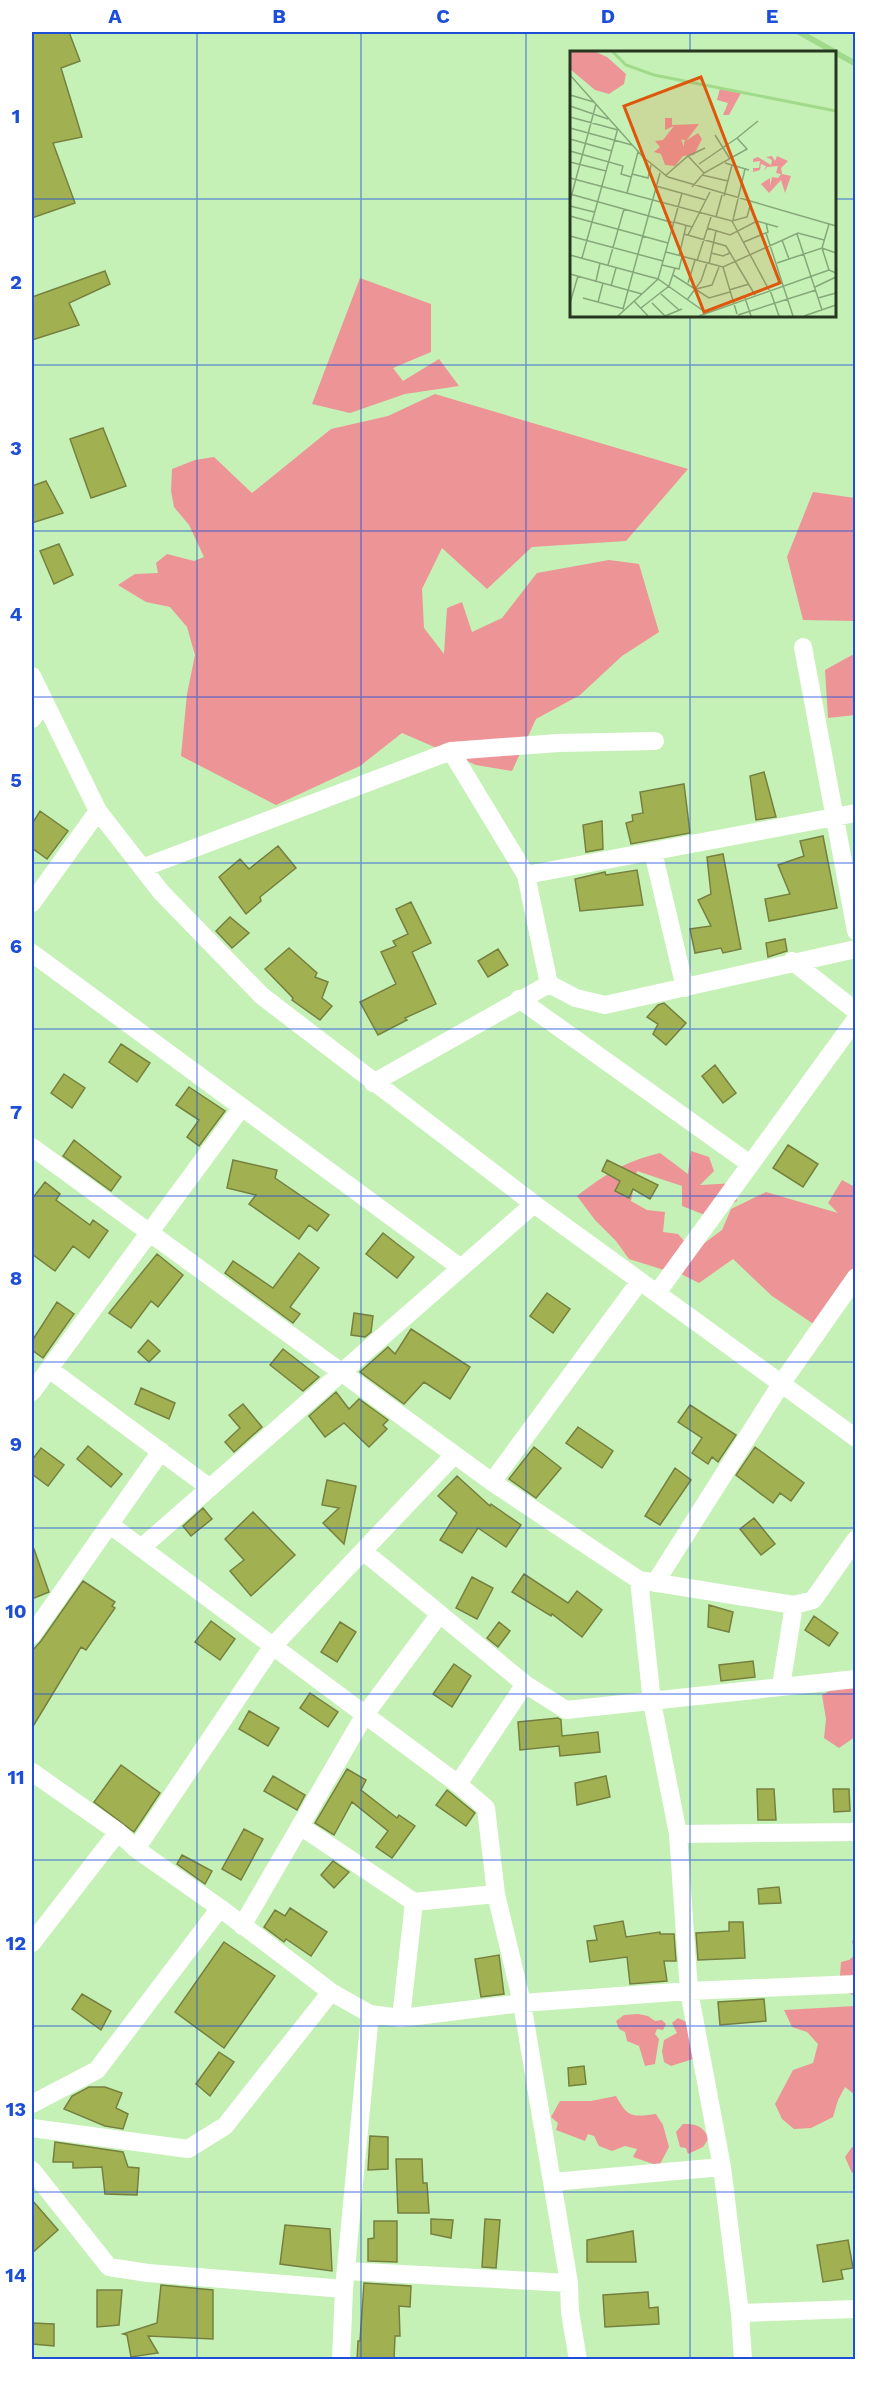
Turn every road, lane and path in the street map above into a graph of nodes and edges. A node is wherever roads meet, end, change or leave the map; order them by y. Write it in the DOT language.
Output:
graph roads {
  1 [pos="803,647"];
  2 [pos="32,676"];
  3 [pos="44,702"];
  4 [pos="32,719"];
  5 [pos="655,741"];
  6 [pos="451,751"];
  7 [pos="98,811"];
  8 [pos="855,813"];
  9 [pos="834,817"];
  10 [pos="652,852"];
  11 [pos="142,868"];
  12 [pos="526,875"];
  13 [pos="32,903"];
  14 [pos="855,931"];
  15 [pos="855,949"];
  16 [pos="32,953"];
  17 [pos="792,962"];
  18 [pos="549,984"];
  19 [pos="685,988"];
  20 [pos="519,999"];
  21 [pos="855,1011"];
  22 [pos="855,1019"];
  23 [pos="373,1083"];
  24 [pos="242,1107"];
  25 [pos="32,1147"];
  26 [pos="750,1164"];
  27 [pos="534,1204"];
  28 [pos="149,1233"];
  29 [pos="461,1268"];
  30 [pos="855,1277"];
  31 [pos="640,1281"];
  32 [pos="657,1293"];
  33 [pos="42,1369"];
  34 [pos="341,1372"];
  35 [pos="781,1384"];
  36 [pos="32,1392"];
  37 [pos="855,1438"];
  38 [pos="161,1451"];
  39 [pos="454,1455"];
  40 [pos="492,1482"];
  41 [pos="210,1488"];
  42 [pos="110,1524"];
  43 [pos="855,1539"];
  44 [pos="141,1548"];
  45 [pos="363,1551"];
  46 [pos="647,1582"];
  47 [pos="794,1605"];
  48 [pos="439,1615"];
  49 [pos="32,1635"];
  50 [pos="272,1647"];
  51 [pos="855,1679"];
  52 [pos="525,1684"];
  53 [pos="781,1686"];
  54 [pos="652,1702"];
  55 [pos="364,1716"];
  56 [pos="32,1772"];
  57 [pos="458,1784"];
  58 [pos="300,1826"];
  59 [pos="118,1832"];
  60 [pos="855,1832"];
  61 [pos="678,1834"];
  62 [pos="136,1849"];
  63 [pos="496,1894"];
  64 [pos="414,1902"];
  65 [pos="220,1908"];
  66 [pos="242,1926"];
  67 [pos="32,1943"];
  68 [pos="855,1984"];
  69 [pos="689,1991"];
  70 [pos="331,1992"];
  71 [pos="522,2003"];
  72 [pos="370,2014"];
  73 [pos="401,2018"];
  74 [pos="32,2104"];
  75 [pos="32,2128"];
  76 [pos="722,2167"];
  77 [pos="32,2170"];
  78 [pos="552,2182"];
  79 [pos="345,2280"];
  80 [pos="569,2283"];
  81 [pos="855,2309"];
  82 [pos="740,2313"];
  83 [pos="341,2360"];
  84 [pos="578,2360"];
  85 [pos="742,2360"];
  1 -- 9 [label="street"];
  2 -- 3 [label="street"];
  3 -- 4 [label="street"];
  3 -- 7 [label="street"];
  5 -- 6 [label="street"];
  6 -- 11 [label="street"];
  6 -- 12 [label="street"];
  7 -- 11 [label="street"];
  7 -- 13 [label="street"];
  8 -- 9 [label="street"];
  9 -- 10 [label="street"];
  9 -- 14 [label="street"];
  10 -- 12 [label="street"];
  10 -- 19 [label="street"];
  11 -- 23 [label="street"];
  12 -- 18 [label="street"];
  15 -- 17 [label="street"];
  16 -- 24 [label="street"];
  17 -- 19 [label="street"];
  17 -- 21 [label="street"];
  18 -- 19 [label="street"];
  18 -- 20 [label="street"];
  20 -- 23 [label="street"];
  20 -- 26 [label="street"];
  22 -- 26 [label="street"];
  23 -- 27 [label="street"];
  24 -- 28 [label="street"];
  24 -- 29 [label="street"];
  25 -- 28 [label="street"];
  26 -- 32 [label="street"];
  27 -- 29 [label="street"];
  27 -- 31 [label="street"];
  28 -- 33 [label="street"];
  28 -- 34 [label="street"];
  29 -- 34 [label="street"];
  30 -- 35 [label="street"];
  31 -- 32 [label="street"];
  31 -- 40 [label="street"];
  32 -- 35 [label="street"];
  33 -- 36 [label="street"];
  33 -- 38 [label="street"];
  34 -- 39 [label="street"];
  34 -- 41 [label="street"];
  35 -- 37 [label="street"];
  35 -- 46 [label="street"];
  38 -- 41 [label="street"];
  38 -- 42 [label="street"];
  39 -- 40 [label="street"];
  39 -- 45 [label="street"];
  40 -- 46 [label="street"];
  41 -- 44 [label="street"];
  42 -- 44 [label="street"];
  42 -- 49 [label="street"];
  43 -- 47 [label="street"];
  44 -- 50 [label="street"];
  45 -- 48 [label="street"];
  45 -- 50 [label="street"];
  46 -- 47 [label="street"];
  46 -- 54 [label="street"];
  47 -- 53 [label="street"];
  48 -- 52 [label="street"];
  48 -- 55 [label="street"];
  50 -- 55 [label="street"];
  50 -- 62 [label="street"];
  51 -- 53 [label="street"];
  52 -- 54 [label="street"];
  52 -- 57 [label="street"];
  53 -- 54 [label="street"];
  54 -- 61 [label="street"];
  55 -- 57 [label="street"];
  55 -- 58 [label="street"];
  56 -- 59 [label="street"];
  57 -- 63 [label="street"];
  58 -- 64 [label="street"];
  58 -- 66 [label="street"];
  59 -- 62 [label="street"];
  59 -- 67 [label="street"];
  60 -- 61 [label="street"];
  61 -- 69 [label="street"];
  62 -- 65 [label="street"];
  63 -- 64 [label="street"];
  63 -- 71 [label="street"];
  64 -- 73 [label="street"];
  65 -- 66 [label="street"];
  65 -- 74 [label="street"];
  66 -- 70 [label="street"];
  68 -- 69 [label="street"];
  69 -- 71 [label="street"];
  69 -- 76 [label="street"];
  70 -- 72 [label="street"];
  70 -- 75 [label="street"];
  71 -- 73 [label="street"];
  71 -- 78 [label="street"];
  72 -- 73 [label="street"];
  72 -- 79 [label="street"];
  76 -- 78 [label="street"];
  76 -- 82 [label="street"];
  77 -- 79 [label="street"];
  78 -- 80 [label="street"];
  79 -- 80 [label="street"];
  79 -- 83 [label="street"];
  80 -- 84 [label="street"];
  81 -- 82 [label="street"];
  82 -- 85 [label="street"];
}
